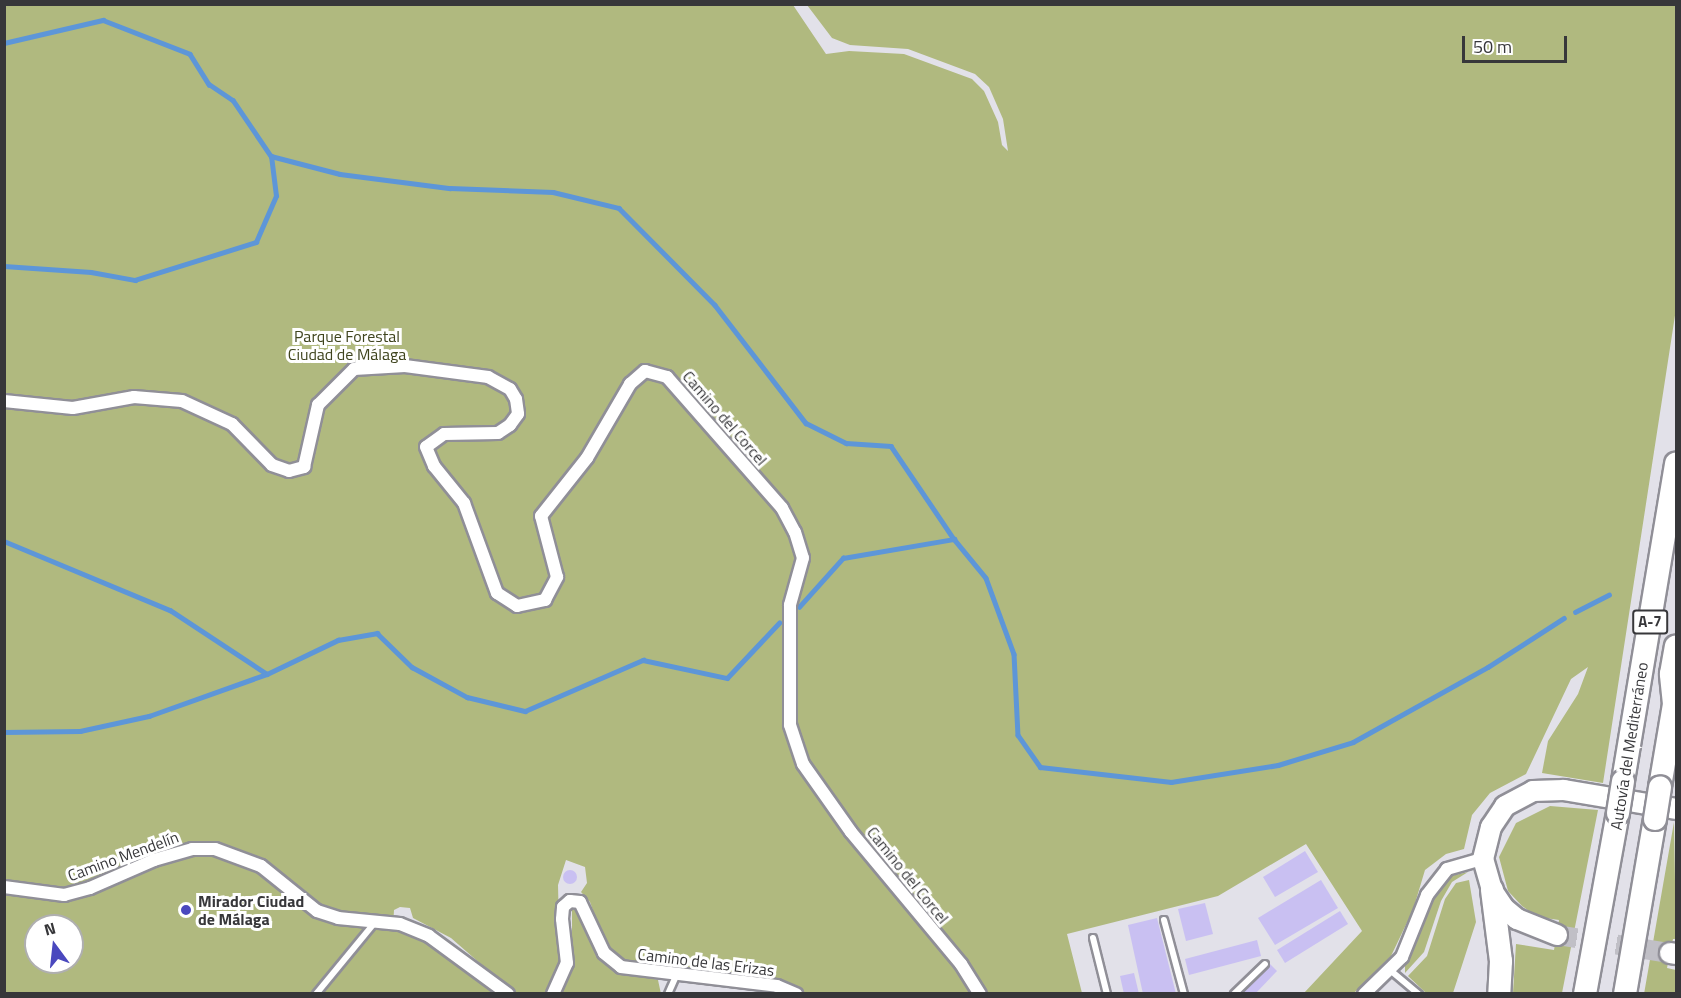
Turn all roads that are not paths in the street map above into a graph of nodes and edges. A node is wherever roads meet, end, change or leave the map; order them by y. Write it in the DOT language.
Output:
graph roads {
  1 [pos="4,401"];
  2 [pos="1677,463"];
  3 [pos="1677,646"];
  4 [pos="1675,701"];
  5 [pos="1677,809"];
  6 [pos="1484,859"];
  7 [pos="4,887"];
  8 [pos="1492,890"];
  9 [pos="1164,920"];
  10 [pos="377,921"];
  11 [pos="1557,935"];
  12 [pos="1093,938"];
  13 [pos="1265,964"];
  14 [pos="1390,970"];
  15 [pos="676,976"];
  16 [pos="316,993"];
  17 [pos="508,993"];
  18 [pos="553,993"];
  19 [pos="668,993"];
  20 [pos="796,993"];
  21 [pos="980,993"];
  22 [pos="1107,993"];
  23 [pos="1184,993"];
  24 [pos="1234,993"];
  25 [pos="1364,993"];
  26 [pos="1419,993"];
  27 [pos="1499,993"];
  28 [pos="1585,993"];
  29 [pos="1625,993"];
  1 -- 21 [label="street, Camino del Corcel"];
  2 -- 28 [label="highway, Autovía del Mediterráneo / A-7, bridge"];
  3 -- 4 [label="highway, Autovía del Mediterráneo / A-7"];
  4 -- 29 [label="highway, Autovía del Mediterráneo / A-7, bridge"];
  5 -- 6 [label="main road"];
  6 -- 8 [label="main road"];
  6 -- 14 [label="street"];
  7 -- 10 [label="street, Camino Mendelín"];
  8 -- 11 [label="main road"];
  8 -- 27 [label="highway"];
  9 -- 23 [label="lane"];
  10 -- 16 [label="lane"];
  10 -- 17 [label="street"];
  12 -- 22 [label="lane"];
  13 -- 24 [label="lane"];
  14 -- 25 [label="street"];
  14 -- 26 [label="lane"];
  15 -- 18 [label="street, Camino de las Erizas"];
  15 -- 19 [label="lane"];
  15 -- 20 [label="street, Camino de las Erizas"];
}
